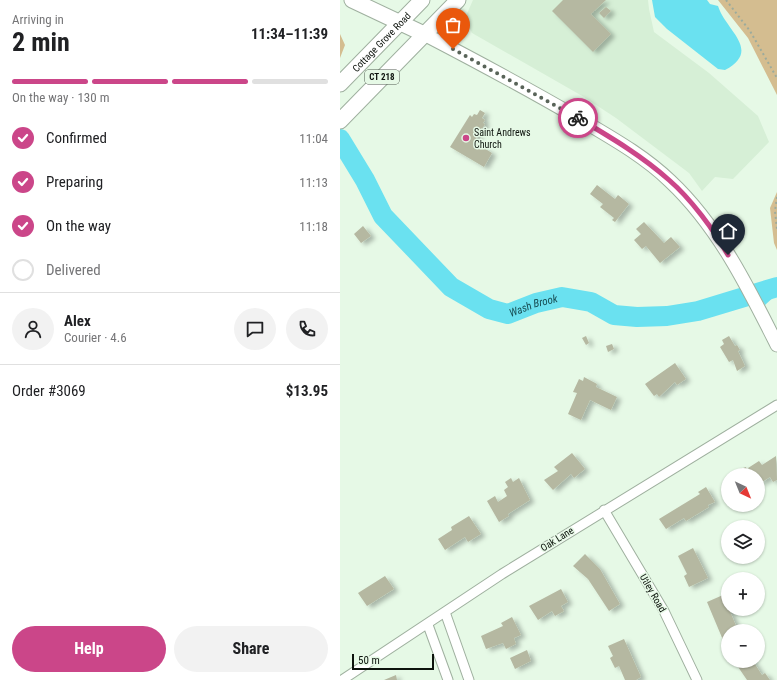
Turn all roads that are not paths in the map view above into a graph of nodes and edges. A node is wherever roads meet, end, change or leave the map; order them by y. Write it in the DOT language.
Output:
graph roads {
  1 [pos="352,0"];
  2 [pos="422,0"];
  3 [pos="458,0"];
  4 [pos="400,23"];
  5 [pos="424,34"];
  6 [pos="340,84"];
  7 [pos="340,121"];
  8 [pos="777,345"];
  9 [pos="777,405"];
  10 [pos="604,510"];
  11 [pos="445,612"];
  12 [pos="428,624"];
  13 [pos="342,680"];
  14 [pos="448,680"];
  15 [pos="469,680"];
  16 [pos="697,680"];
  1 -- 4 [label="main road"];
  2 -- 4 [label="main road, Cottage Grove Road / CT 218"];
  3 -- 5 [label="main road, CT 218"];
  4 -- 5 [label="main road"];
  4 -- 6 [label="main road, Cottage Grove Road / CT 218"];
  5 -- 7 [label="main road, CT 218"];
  5 -- 8 [label="main road"];
  9 -- 10 [label="street, Oak Lane"];
  10 -- 11 [label="street, Oak Lane"];
  10 -- 16 [label="street, Utley Road"];
  11 -- 12 [label="street, Oak Lane"];
  11 -- 15 [label="street"];
  12 -- 13 [label="street, Oak Lane"];
  12 -- 14 [label="street"];
}
